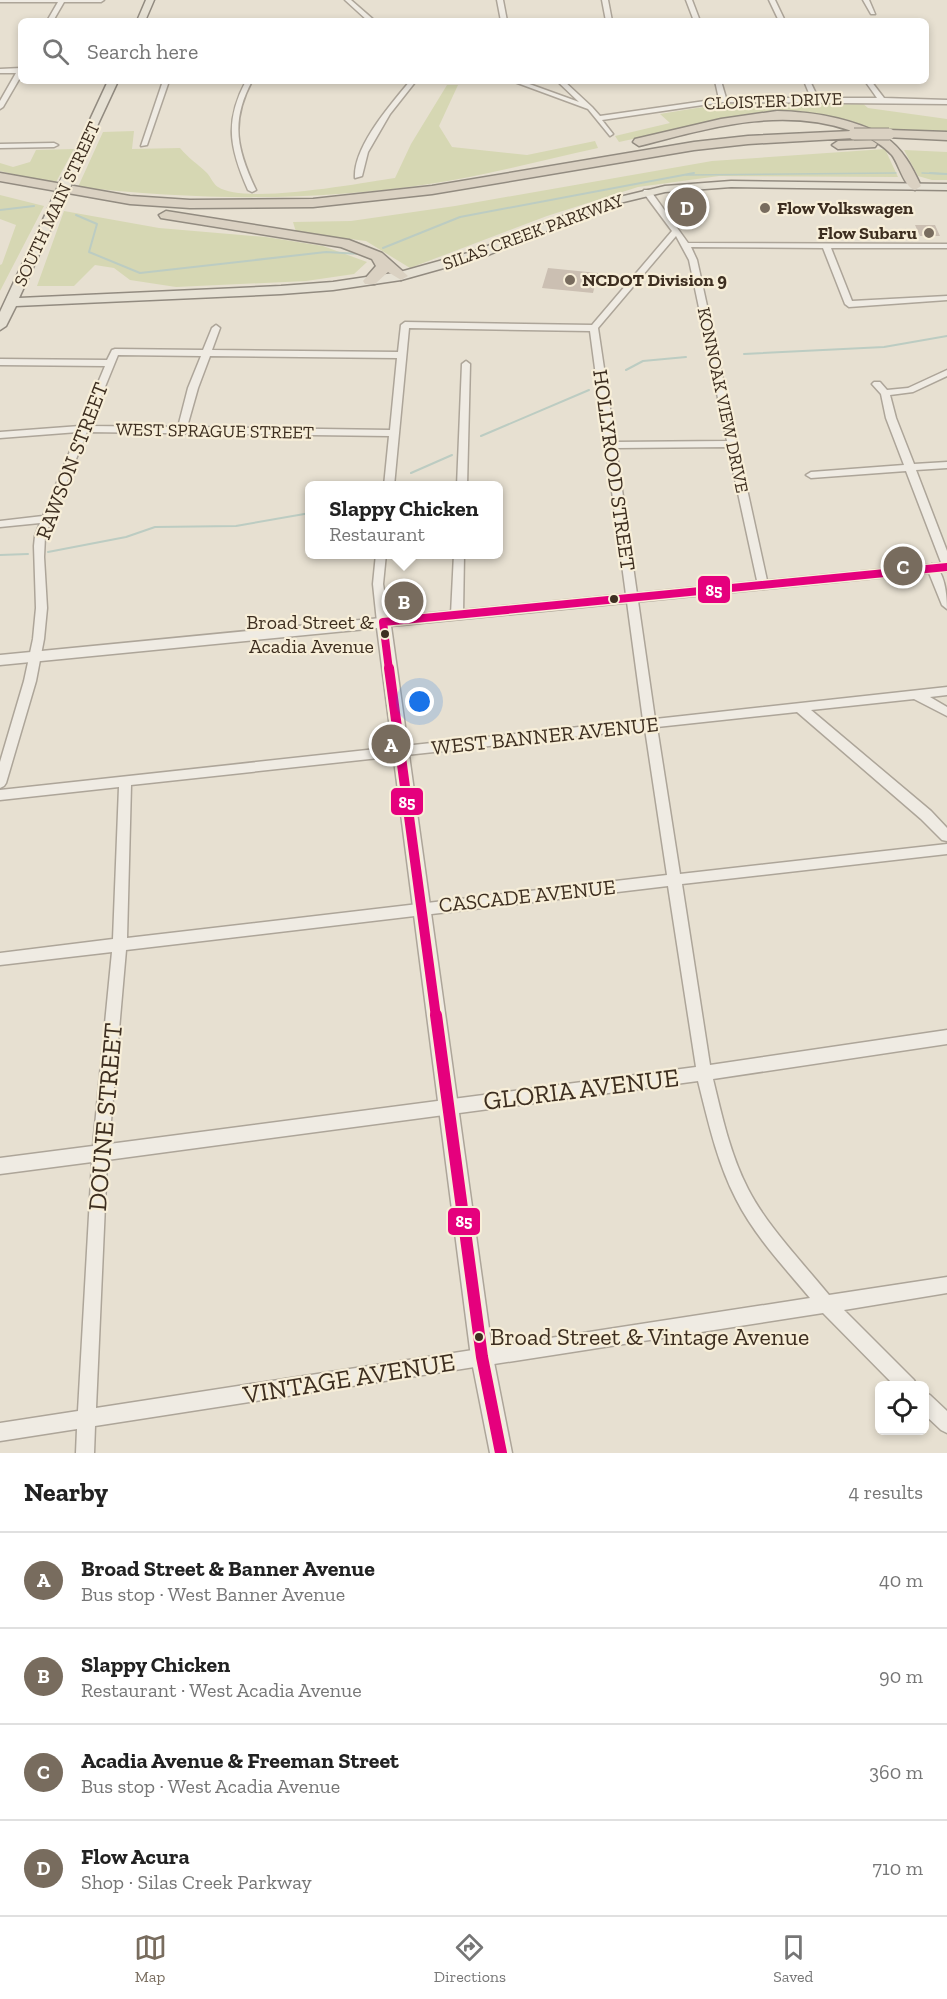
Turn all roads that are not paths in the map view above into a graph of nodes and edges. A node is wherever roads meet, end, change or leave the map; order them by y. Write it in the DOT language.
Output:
graph roads {
  1 [pos="0,0"];
  2 [pos="62,0"];
  3 [pos="101,0"];
  4 [pos="150,0"];
  5 [pos="348,0"];
  6 [pos="500,0"];
  7 [pos="605,0"];
  8 [pos="690,0"];
  9 [pos="772,0"];
  10 [pos="866,0"];
  11 [pos="873,13"];
  12 [pos="52,18"];
  13 [pos="142,18"];
  14 [pos="369,18"];
  15 [pos="503,18"];
  16 [pos="608,18"];
  17 [pos="696,18"];
  18 [pos="781,18"];
  19 [pos="0,71"];
  20 [pos="18,71"];
  21 [pos="18,76"];
  22 [pos="112,84"];
  23 [pos="165,84"];
  24 [pos="248,84"];
  25 [pos="411,84"];
  26 [pos="524,84"];
  27 [pos="564,84"];
  28 [pos="719,84"];
  29 [pos="808,84"];
  30 [pos="870,84"];
  31 [pos="567,87"];
  32 [pos="548,92"];
  33 [pos="815,99"];
  34 [pos="723,100"];
  35 [pos="882,100"];
  36 [pos="947,102"];
  37 [pos="0,107"];
  38 [pos="590,108"];
  39 [pos="599,118"];
  40 [pos="610,134"];
  41 [pos="947,136"];
  42 [pos="54,145"];
  43 [pos="143,145"];
  44 [pos="0,146"];
  45 [pos="947,146"];
  46 [pos="358,176"];
  47 [pos="0,177"];
  48 [pos="471,184"];
  49 [pos="0,186"];
  50 [pos="915,186"];
  51 [pos="947,187"];
  52 [pos="252,190"];
  53 [pos="647,192"];
  54 [pos="129,209"];
  55 [pos="676,231"];
  56 [pos="686,245"];
  57 [pos="826,245"];
  58 [pos="947,246"];
  59 [pos="377,256"];
  60 [pos="401,276"];
  61 [pos="370,281"];
  62 [pos="947,298"];
  63 [pos="12,302"];
  64 [pos="0,326"];
  65 [pos="216,328"];
  66 [pos="594,328"];
  67 [pos="208,353"];
  68 [pos="402,355"];
  69 [pos="0,362"];
  70 [pos="110,363"];
  71 [pos="466,364"];
  72 [pos="947,373"];
  73 [pos="877,384"];
  74 [pos="885,393"];
  75 [pos="84,429"];
  76 [pos="182,430"];
  77 [pos="395,433"];
  78 [pos="0,435"];
  79 [pos="733,444"];
  80 [pos="609,445"];
  81 [pos="947,465"];
  82 [pos="909,468"];
  83 [pos="811,475"];
  84 [pos="390,481"];
  85 [pos="462,481"];
  86 [pos="46,519"];
  87 [pos="0,524"];
  88 [pos="381,559"];
  89 [pos="459,559"];
  90 [pos="947,566"];
  91 [pos="932,568"];
  92 [pos="763,585"];
  93 [pos="632,597"];
  94 [pos="947,605"];
  95 [pos="458,614"];
  96 [pos="384,622"];
  97 [pos="36,656"];
  98 [pos="0,660"];
  99 [pos="947,692"];
  100 [pos="916,695"];
  101 [pos="801,709"];
  102 [pos="947,712"];
  103 [pos="650,724"];
  104 [pos="401,751"];
  105 [pos="125,781"];
  106 [pos="0,783"];
  107 [pos="0,795"];
  108 [pos="947,836"];
  109 [pos="947,849"];
  110 [pos="676,880"];
  111 [pos="423,908"];
  112 [pos="120,944"];
  113 [pos="0,959"];
  114 [pos="947,1037"];
  115 [pos="704,1073"];
  116 [pos="447,1106"];
  117 [pos="100,1152"];
  118 [pos="0,1166"];
  119 [pos="947,1285"];
  120 [pos="825,1303"];
  121 [pos="482,1358"];
  122 [pos="903,1381"];
  123 [pos="929,1406"];
  124 [pos="87,1417"];
  125 [pos="947,1424"];
  126 [pos="0,1432"];
  127 [pos="85,1453"];
  128 [pos="501,1453"];
  1 -- 2 [label="street"];
  2 -- 3 [label="street"];
  2 -- 12 [label="street"];
  4 -- 13 [label="main road"];
  5 -- 14 [label="street"];
  6 -- 15 [label="street"];
  7 -- 16 [label="street"];
  8 -- 17 [label="street"];
  9 -- 18 [label="street"];
  10 -- 11 [label="street"];
  19 -- 20 [label="street"];
  21 -- 37 [label="street"];
  22 -- 63 [label="main road, SOUTH MAIN STREET, bridge"];
  23 -- 43 [label="street"];
  24 -- 52 [label="street"];
  25 -- 46 [label="street"];
  26 -- 32 [label="street"];
  27 -- 31 [label="street"];
  28 -- 34 [label="street"];
  29 -- 33 [label="street"];
  30 -- 35 [label="street"];
  31 -- 32 [label="street"];
  31 -- 38 [label="street"];
  32 -- 38 [label="street"];
  33 -- 34 [label="street, CLOISTER DRIVE"];
  33 -- 35 [label="street, CLOISTER DRIVE"];
  34 -- 39 [label="street, CLOISTER DRIVE"];
  35 -- 36 [label="street, CLOISTER DRIVE"];
  38 -- 39 [label="street"];
  39 -- 40 [label="street"];
  41 -- 48 [label="highway, bridge"];
  42 -- 44 [label="street"];
  45 -- 54 [label="highway"];
  47 -- 48 [label="highway"];
  48 -- 50 [label="highway"];
  49 -- 54 [label="highway"];
  50 -- 51 [label="main road, SILAS CREEK PARKWAY"];
  50 -- 53 [label="main road, SILAS CREEK PARKWAY"];
  53 -- 55 [label="street, KONNOAK VIEW DRIVE"];
  53 -- 60 [label="main road, SILAS CREEK PARKWAY"];
  54 -- 59 [label="highway"];
  55 -- 56 [label="street, KONNOAK VIEW DRIVE"];
  55 -- 66 [label="street"];
  56 -- 57 [label="street"];
  56 -- 79 [label="street, KONNOAK VIEW DRIVE"];
  57 -- 58 [label="street"];
  57 -- 62 [label="street"];
  59 -- 60 [label="highway"];
  59 -- 61 [label="highway"];
  60 -- 61 [label="main road, SILAS CREEK PARKWAY"];
  61 -- 63 [label="main road, SILAS CREEK PARKWAY"];
  63 -- 64 [label="main road, SOUTH MAIN STREET"];
  65 -- 67 [label="street"];
  66 -- 68 [label="street"];
  66 -- 80 [label="street, HOLLYROOD STREET"];
  67 -- 68 [label="street"];
  67 -- 70 [label="street, RAWSON STREET"];
  67 -- 76 [label="street"];
  68 -- 77 [label="street"];
  69 -- 70 [label="street"];
  70 -- 75 [label="street, RAWSON STREET"];
  71 -- 85 [label="street"];
  72 -- 74 [label="street"];
  73 -- 74 [label="street"];
  74 -- 82 [label="street"];
  75 -- 76 [label="street, WEST SPRAGUE STREET"];
  75 -- 78 [label="street, WEST SPRAGUE STREET"];
  75 -- 86 [label="street, RAWSON STREET"];
  76 -- 77 [label="street, WEST SPRAGUE STREET"];
  77 -- 84 [label="street"];
  79 -- 80 [label="street"];
  79 -- 92 [label="street, KONNOAK VIEW DRIVE"];
  80 -- 93 [label="street, HOLLYROOD STREET"];
  81 -- 82 [label="street"];
  82 -- 83 [label="street"];
  82 -- 90 [label="street"];
  86 -- 87 [label="street"];
  86 -- 97 [label="street, RAWSON STREET"];
  88 -- 96 [label="street"];
  89 -- 95 [label="street"];
  90 -- 91 [label="street"];
  91 -- 92 [label="street"];
  91 -- 94 [label="street"];
  92 -- 93 [label="street"];
  93 -- 95 [label="street"];
  93 -- 103 [label="street, HOLLYROOD STREET"];
  95 -- 96 [label="street"];
  96 -- 97 [label="street"];
  96 -- 104 [label="street"];
  97 -- 98 [label="street"];
  97 -- 106 [label="street, RAWSON STREET"];
  99 -- 100 [label="street, WEST BANNER AVENUE"];
  100 -- 101 [label="street, WEST BANNER AVENUE"];
  100 -- 102 [label="street"];
  101 -- 103 [label="street, WEST BANNER AVENUE"];
  101 -- 108 [label="street"];
  103 -- 104 [label="street, WEST BANNER AVENUE"];
  103 -- 110 [label="street, HOLLYROOD STREET"];
  104 -- 105 [label="street, WEST BANNER AVENUE"];
  104 -- 111 [label="street"];
  105 -- 107 [label="street, WEST BANNER AVENUE"];
  105 -- 112 [label="street, DOUNE STREET"];
  109 -- 110 [label="street, CASCADE AVENUE"];
  110 -- 111 [label="street, CASCADE AVENUE"];
  110 -- 115 [label="street, HOLLYROOD STREET"];
  111 -- 112 [label="street, CASCADE AVENUE"];
  111 -- 116 [label="street"];
  112 -- 113 [label="street, CASCADE AVENUE"];
  112 -- 117 [label="street, DOUNE STREET"];
  114 -- 115 [label="street, GLORIA AVENUE"];
  115 -- 116 [label="street, GLORIA AVENUE"];
  115 -- 120 [label="street, HOLLYROOD STREET"];
  116 -- 117 [label="street, GLORIA AVENUE"];
  116 -- 121 [label="street"];
  117 -- 118 [label="street, GLORIA AVENUE"];
  117 -- 124 [label="street, DOUNE STREET"];
  119 -- 120 [label="street, VINTAGE AVENUE"];
  120 -- 121 [label="street, VINTAGE AVENUE"];
  120 -- 122 [label="street, HOLLYROOD STREET"];
  121 -- 124 [label="street, VINTAGE AVENUE"];
  121 -- 128 [label="street"];
  123 -- 125 [label="street"];
  124 -- 126 [label="street, VINTAGE AVENUE"];
  124 -- 127 [label="street, DOUNE STREET"];
}
